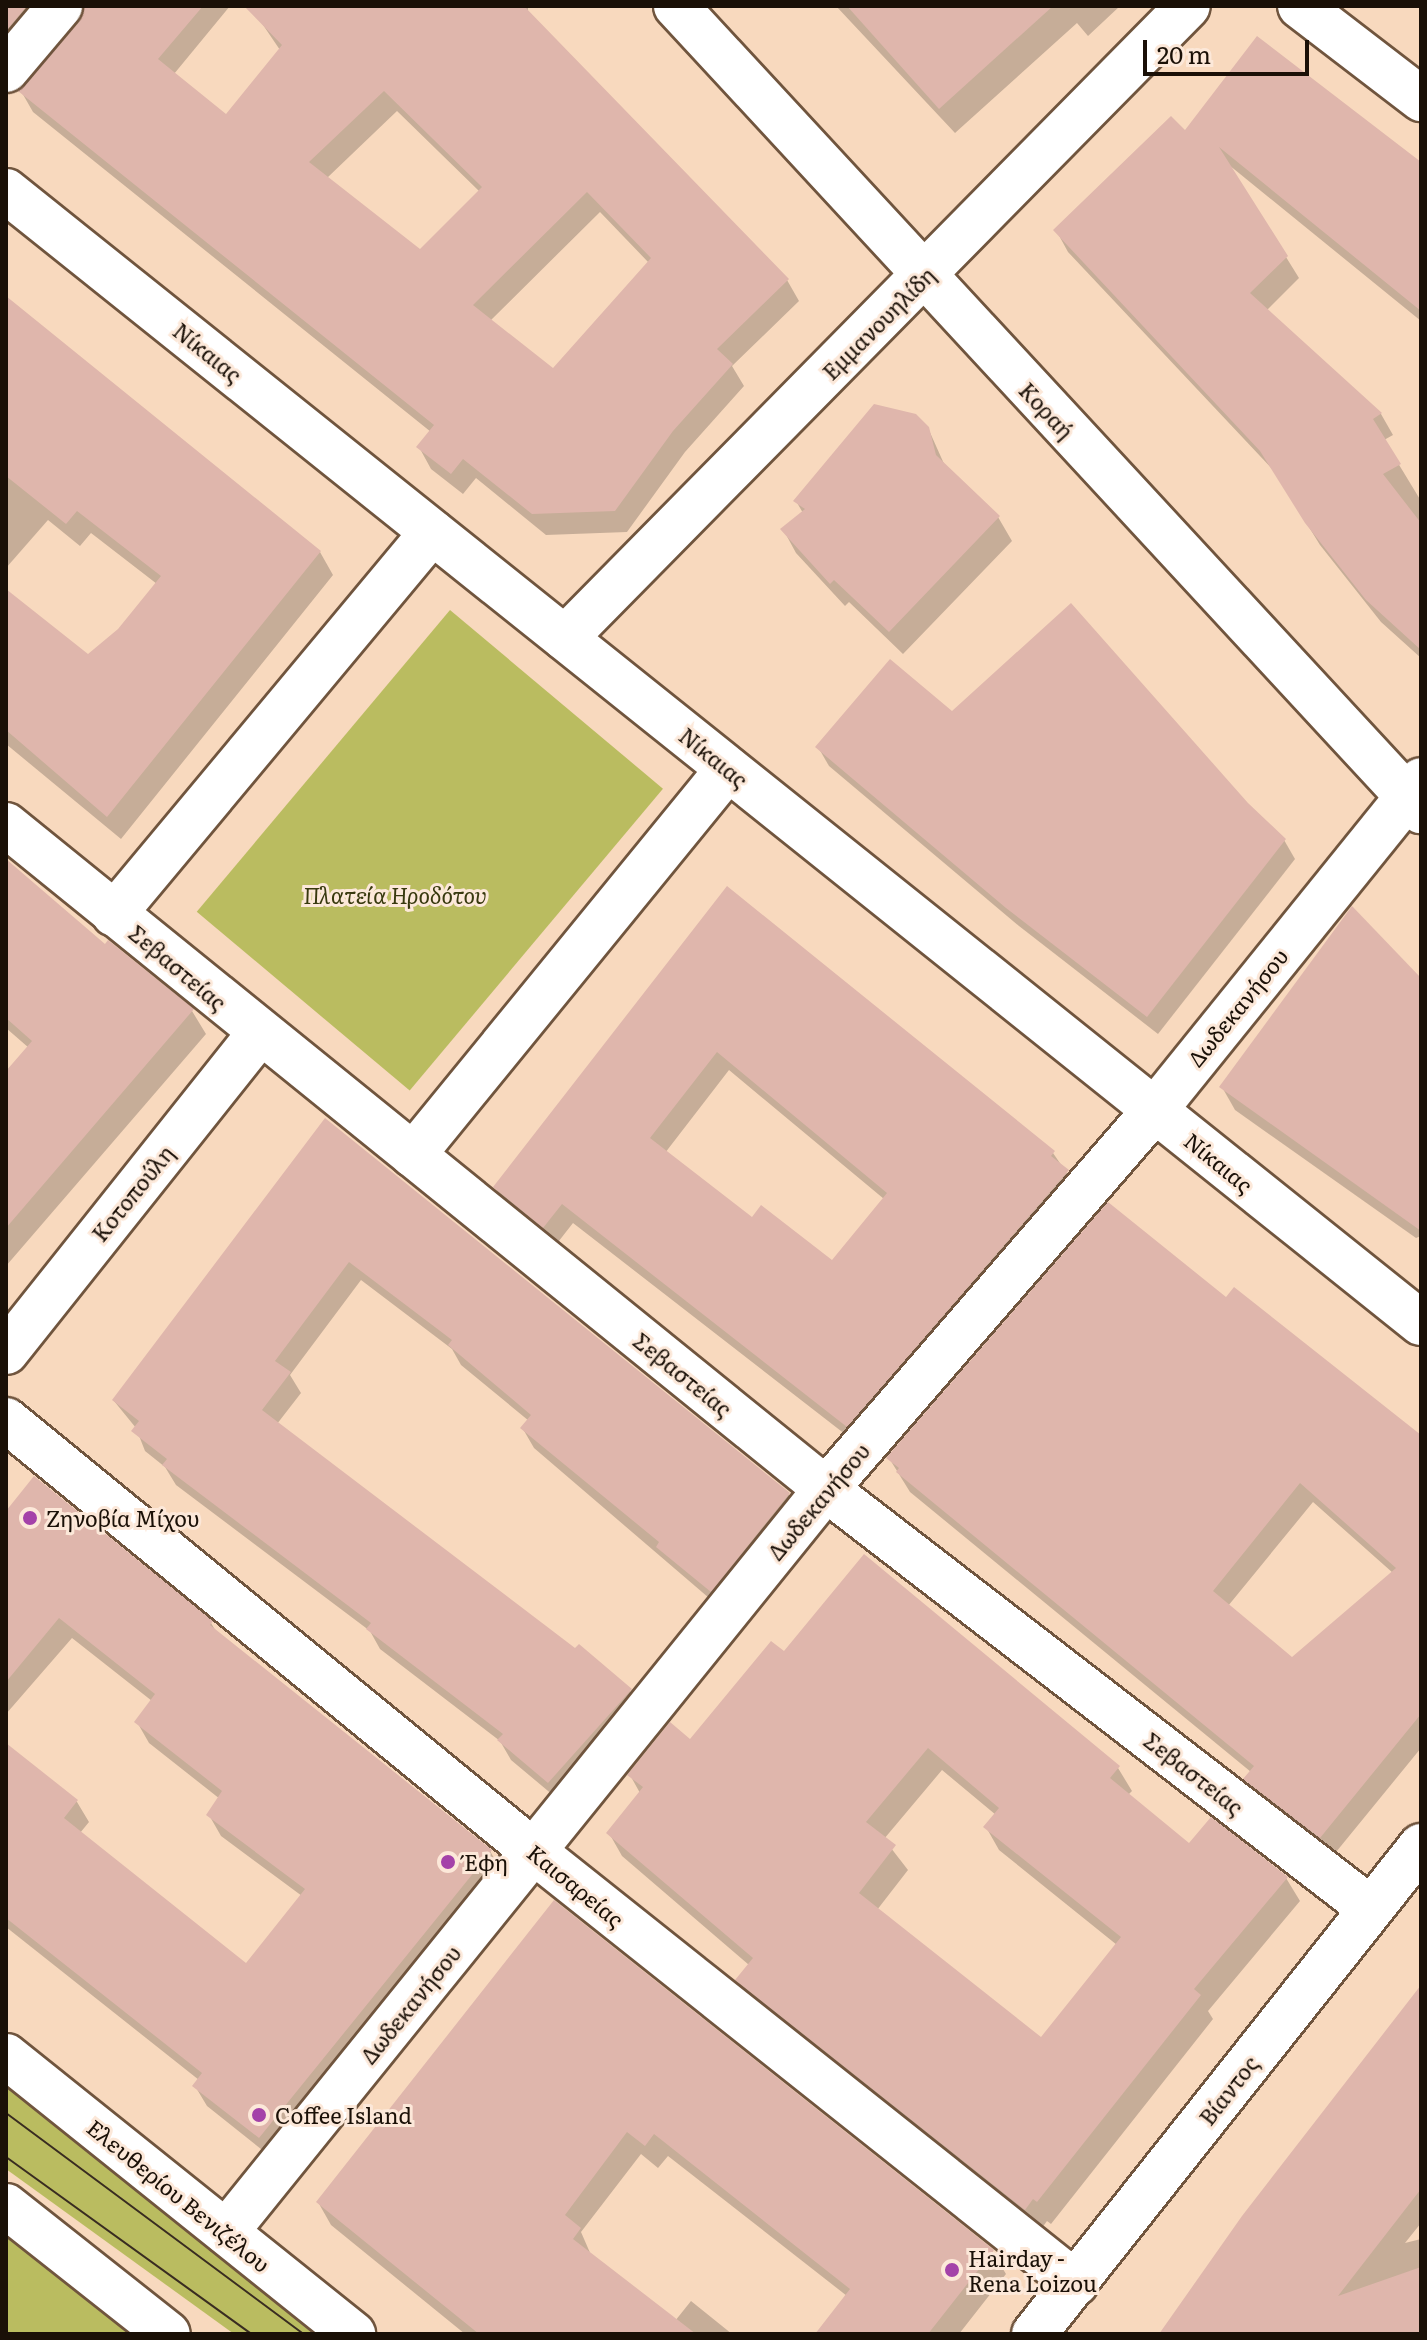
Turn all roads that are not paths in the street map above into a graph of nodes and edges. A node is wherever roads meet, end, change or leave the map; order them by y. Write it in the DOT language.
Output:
graph roads {
  1 [pos="60,6"];
  2 [pos="676,6"];
  3 [pos="1188,6"];
  4 [pos="1300,6"];
  5 [pos="6,70"];
  6 [pos="1421,99"];
  7 [pos="6,191"];
  8 [pos="923,278"];
  9 [pos="432,532"];
  10 [pos="565,638"];
  11 [pos="728,769"];
  12 [pos="1417,795"];
  13 [pos="6,825"];
  14 [pos="114,914"];
  15 [pos="259,1034"];
  16 [pos="1154,1111"];
  17 [pos="413,1155"];
  18 [pos="1421,1323"];
  19 [pos="6,1352"];
  20 [pos="6,1420"];
  21 [pos="826,1489"];
  22 [pos="1421,1846"];
  23 [pos="533,1851"];
  24 [pos="1371,1909"];
  25 [pos="6,2056"];
  26 [pos="6,2206"];
  27 [pos="226,2232"];
  28 [pos="1076,2283"];
  29 [pos="168,2334"];
  30 [pos="353,2334"];
  31 [pos="1034,2334"];
  1 -- 5 [label="street"];
  2 -- 8 [label="street, Κοραή"];
  3 -- 8 [label="street, Εμμανουηλίδη"];
  4 -- 6 [label="street"];
  7 -- 9 [label="street, Νίκαιας"];
  8 -- 10 [label="street, Εμμανουηλίδη"];
  8 -- 12 [label="street, Κοραή"];
  9 -- 10 [label="street, Νίκαιας"];
  9 -- 14 [label="street"];
  10 -- 11 [label="street, Νίκαιας"];
  11 -- 16 [label="street, Νίκαιας"];
  11 -- 17 [label="street"];
  12 -- 16 [label="street, Δωδεκανήσου"];
  13 -- 14 [label="street, Σεβαστείας"];
  14 -- 15 [label="street, Σεβαστείας"];
  15 -- 17 [label="street, Σεβαστείας"];
  15 -- 19 [label="street, Κοτοπούλη"];
  16 -- 18 [label="street, Νίκαιας"];
  16 -- 21 [label="street, Δωδεκανήσου"];
  17 -- 21 [label="street, Σεβαστείας"];
  20 -- 23 [label="street, Καισαρείας"];
  21 -- 23 [label="street, Δωδεκανήσου"];
  21 -- 24 [label="street, Σεβαστείας"];
  22 -- 24 [label="street, Βίαντος"];
  23 -- 27 [label="street, Δωδεκανήσου"];
  23 -- 28 [label="street, Καισαρείας"];
  24 -- 28 [label="street, Βίαντος"];
  25 -- 27 [label="street, Ελευθερίου Βενιζέλου"];
  26 -- 29 [label="street"];
  27 -- 30 [label="street, Ελευθερίου Βενιζέλου"];
  28 -- 31 [label="street, Βίαντος"];
}
